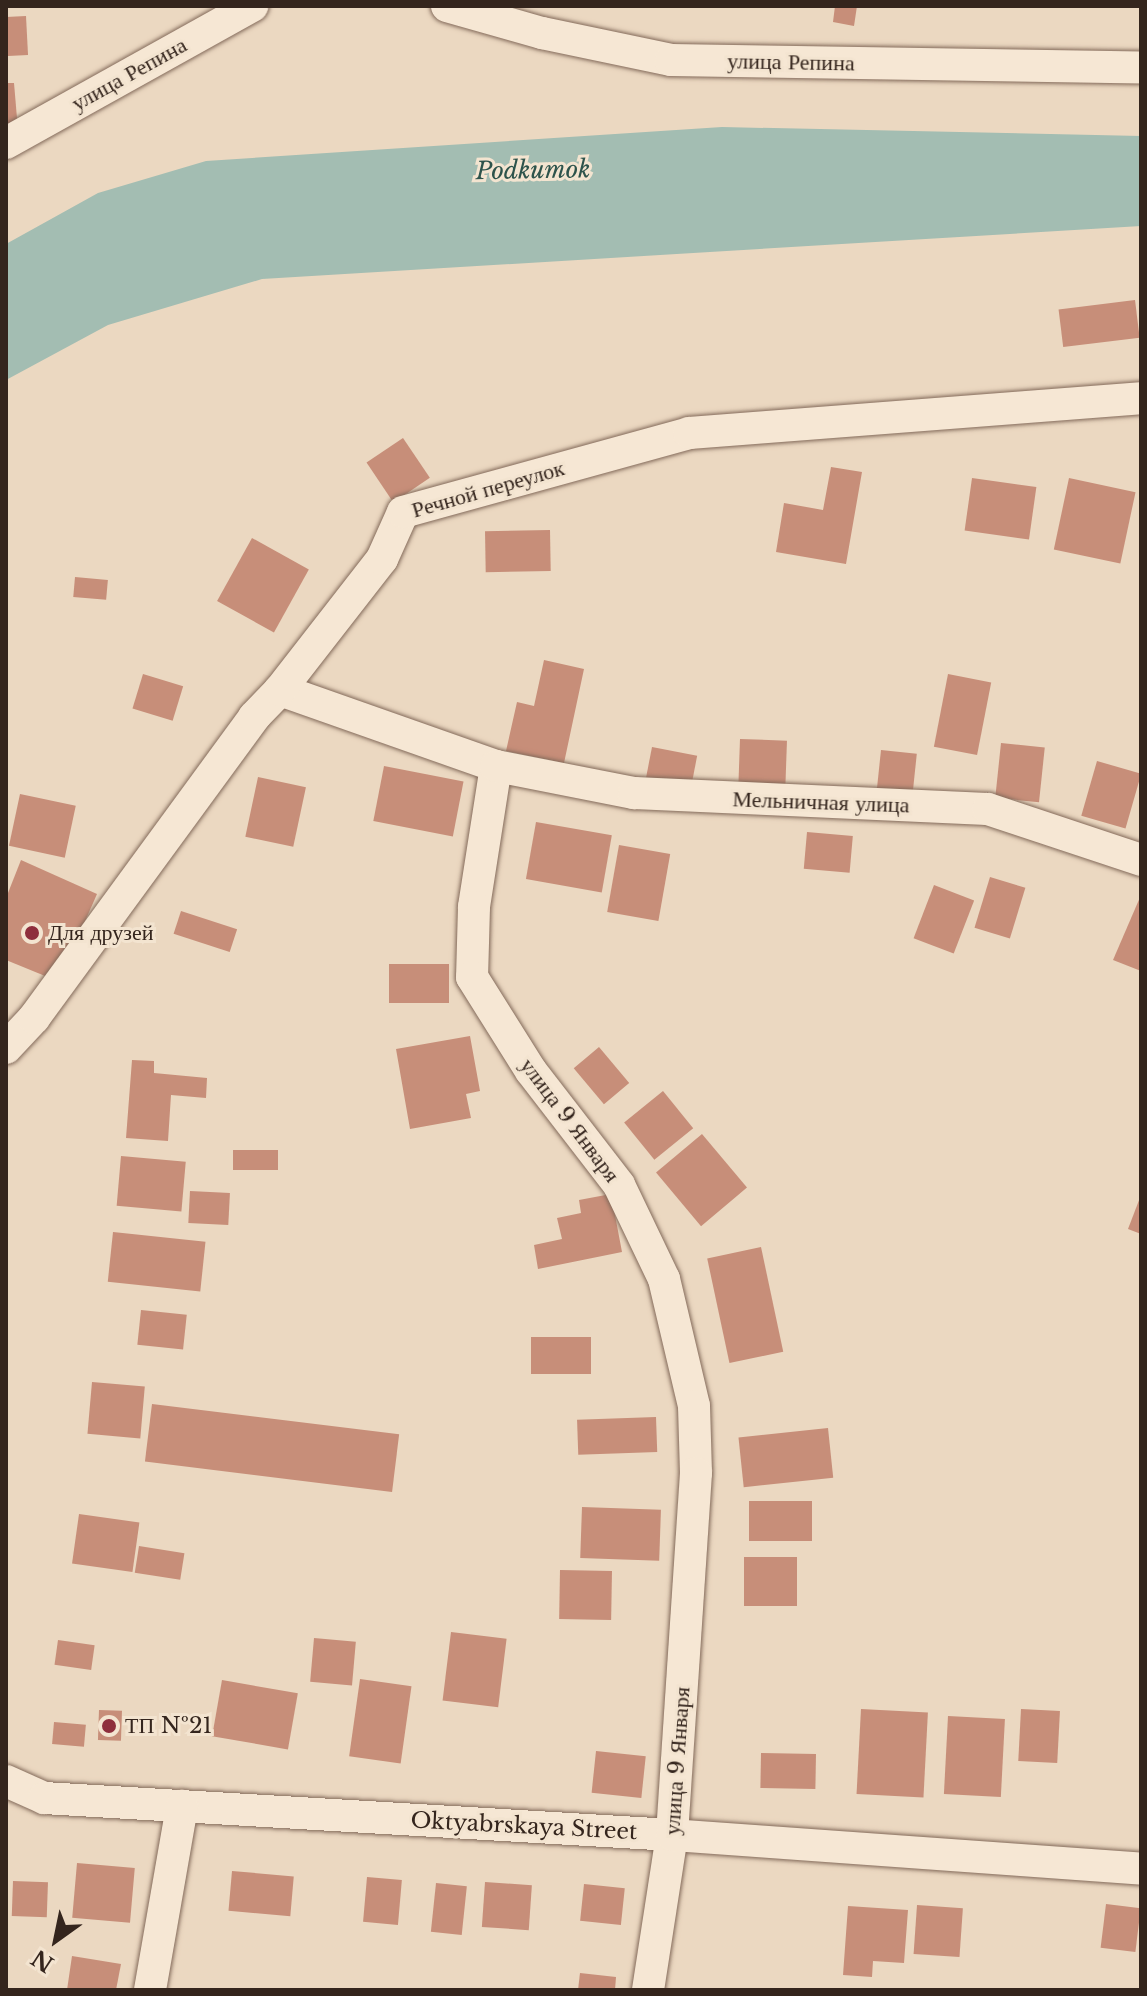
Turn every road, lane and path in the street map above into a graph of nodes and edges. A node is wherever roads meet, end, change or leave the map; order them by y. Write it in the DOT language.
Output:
graph roads {
  1 [pos="252,6"];
  2 [pos="448,6"];
  3 [pos="1141,67"];
  4 [pos="6,143"];
  5 [pos="1141,398"];
  6 [pos="280,690"];
  7 [pos="496,766"];
  8 [pos="1141,860"];
  9 [pos="6,1048"];
  10 [pos="6,1781"];
  11 [pos="182,1806"];
  12 [pos="672,1835"];
  13 [pos="1141,1869"];
  14 [pos="150,1990"];
  15 [pos="648,1990"];
  1 -- 4 [label="street, улица Репина"];
  2 -- 3 [label="street, улица Репина"];
  5 -- 6 [label="street, Речной переулок"];
  6 -- 7 [label="street"];
  6 -- 9 [label="street, Речной переулок"];
  7 -- 8 [label="street, Мельничная улица"];
  7 -- 12 [label="street, улица 9 Января"];
  10 -- 11 [label="street, Oktyabrskaya Street"];
  11 -- 12 [label="street, Oktyabrskaya Street"];
  11 -- 14 [label="street"];
  12 -- 13 [label="street, Oktyabrskaya Street"];
  12 -- 15 [label="street, улица 9 Января"];
}
